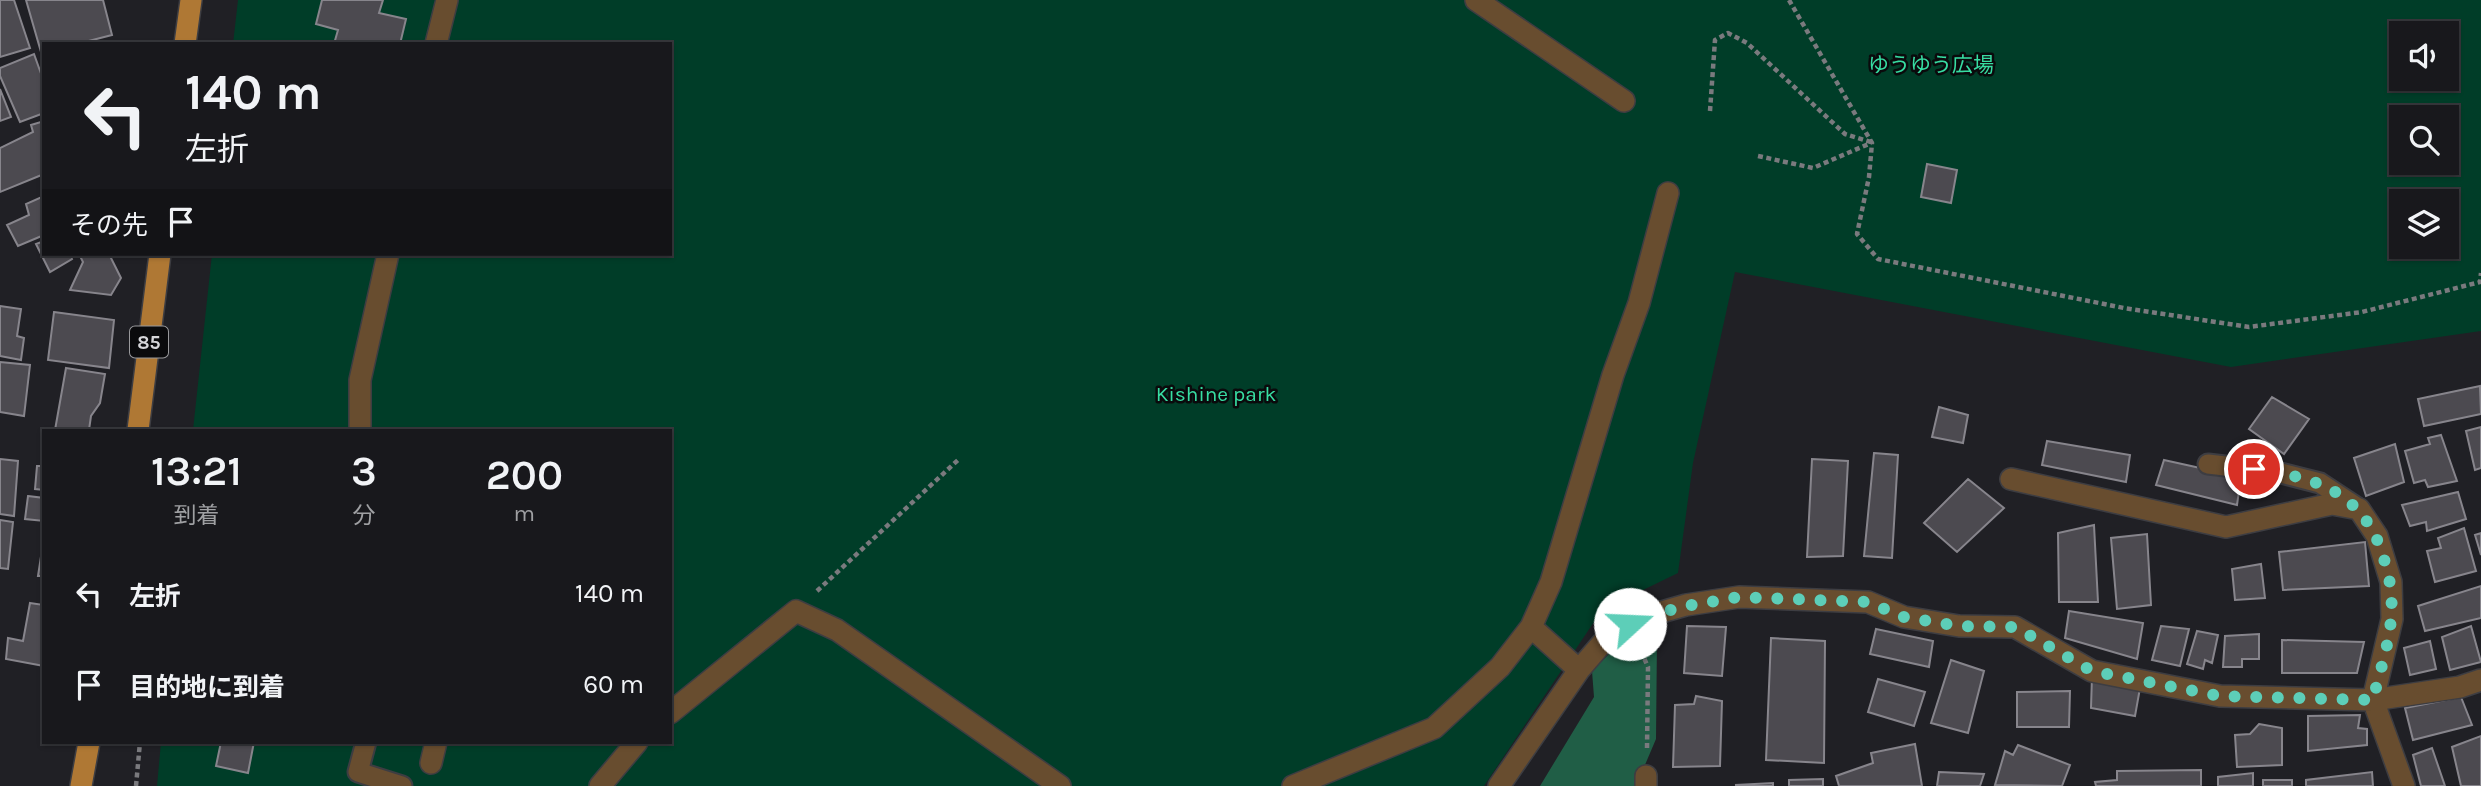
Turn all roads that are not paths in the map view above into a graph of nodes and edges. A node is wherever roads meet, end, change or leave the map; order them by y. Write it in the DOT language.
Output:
graph roads {
  1 [pos="191,0"];
  2 [pos="447,0"];
  3 [pos="1476,0"];
  4 [pos="185,42"];
  5 [pos="436,42"];
  6 [pos="1624,101"];
  7 [pos="1668,193"];
  8 [pos="160,256"];
  9 [pos="388,256"];
  10 [pos="138,429"];
  11 [pos="360,429"];
  12 [pos="2208,464"];
  13 [pos="2011,479"];
  14 [pos="2359,509"];
  15 [pos="1531,627"];
  16 [pos="1579,670"];
  17 [pos="2481,680"];
  18 [pos="2373,700"];
  19 [pos="672,711"];
  20 [pos="89,744"];
  21 [pos="365,744"];
  22 [pos="635,744"];
  23 [pos="356,779"];
  24 [pos="81,786"];
  25 [pos="402,786"];
  26 [pos="600,786"];
  27 [pos="1060,786"];
  28 [pos="1293,786"];
  29 [pos="1499,786"];
  30 [pos="2404,786"];
  1 -- 4 [label="main road"];
  2 -- 5 [label="street"];
  3 -- 6 [label="street"];
  7 -- 15 [label="street"];
  8 -- 10 [label="main road, 85"];
  9 -- 11 [label="street"];
  12 -- 14 [label="lane"];
  13 -- 14 [label="street"];
  14 -- 18 [label="street"];
  15 -- 16 [label="street"];
  15 -- 28 [label="street"];
  16 -- 18 [label="street"];
  16 -- 29 [label="street"];
  17 -- 18 [label="street"];
  18 -- 30 [label="street"];
  19 -- 27 [label="street"];
  20 -- 24 [label="main road"];
  21 -- 23 [label="lane"];
  22 -- 26 [label="street"];
  23 -- 25 [label="lane"];
}
